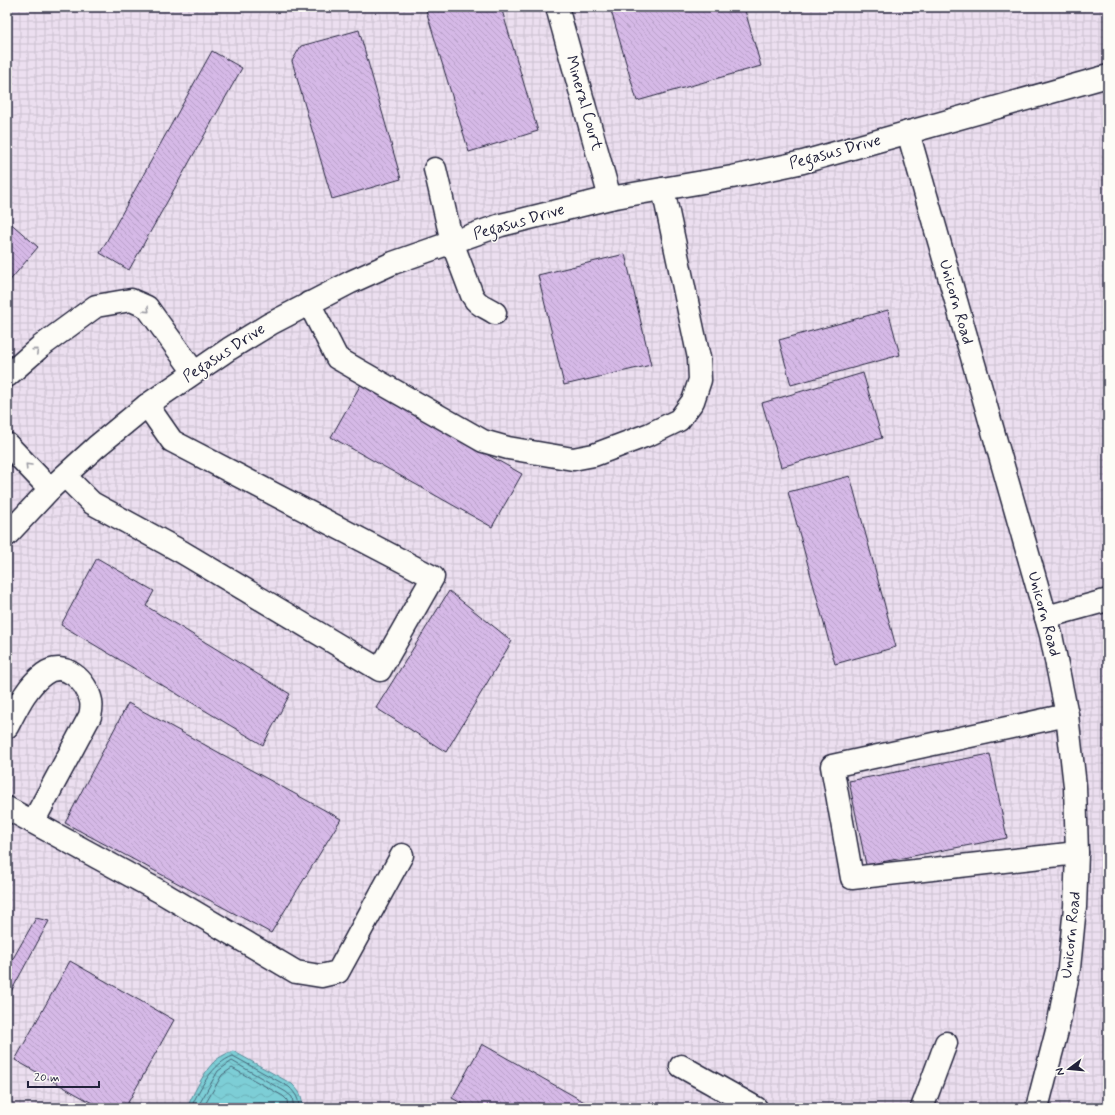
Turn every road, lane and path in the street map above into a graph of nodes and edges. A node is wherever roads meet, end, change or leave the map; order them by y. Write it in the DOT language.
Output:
graph roads {
  1 [pos="557,7"];
  2 [pos="1108,76"];
  3 [pos="908,132"];
  4 [pos="435,169"];
  5 [pos="663,189"];
  6 [pos="610,198"];
  7 [pos="452,242"];
  8 [pos="309,303"];
  9 [pos="495,313"];
  10 [pos="194,372"];
  11 [pos="7,376"];
  12 [pos="147,405"];
  13 [pos="7,444"];
  14 [pos="57,482"];
  15 [pos="11,521"];
  16 [pos="1108,600"];
  17 [pos="1046,617"];
  18 [pos="1067,715"];
  19 [pos="7,727"];
  20 [pos="7,808"];
  21 [pos="33,822"];
  22 [pos="1077,853"];
  23 [pos="402,854"];
  24 [pos="946,1043"];
  25 [pos="681,1066"];
  26 [pos="756,1108"];
  27 [pos="922,1108"];
  28 [pos="1037,1108"];
  1 -- 6 [label="street, Mineral Court"];
  2 -- 3 [label="street, Pegasus Drive"];
  3 -- 5 [label="street, Pegasus Drive"];
  3 -- 17 [label="street, Unicorn Road"];
  4 -- 7 [label="street"];
  5 -- 6 [label="street, Pegasus Drive"];
  5 -- 8 [label="street"];
  6 -- 7 [label="street, Pegasus Drive"];
  7 -- 8 [label="street, Pegasus Drive"];
  7 -- 9 [label="street"];
  8 -- 10 [label="street, Pegasus Drive"];
  11 -- 10 [label="street, one-way"];
  10 -- 12 [label="street, Pegasus Drive"];
  12 -- 14 [label="street, Pegasus Drive"];
  12 -- 14 [label="street"];
  14 -- 13 [label="street, one-way"];
  14 -- 15 [label="street, Pegasus Drive"];
  16 -- 17 [label="street"];
  17 -- 18 [label="street, Unicorn Road"];
  18 -- 22 [label="street, Unicorn Road"];
  18 -- 22 [label="street"];
  19 -- 21 [label="street"];
  20 -- 21 [label="street"];
  21 -- 23 [label="street"];
  22 -- 28 [label="street, Unicorn Road"];
  24 -- 27 [label="street"];
  25 -- 26 [label="street"];
}
